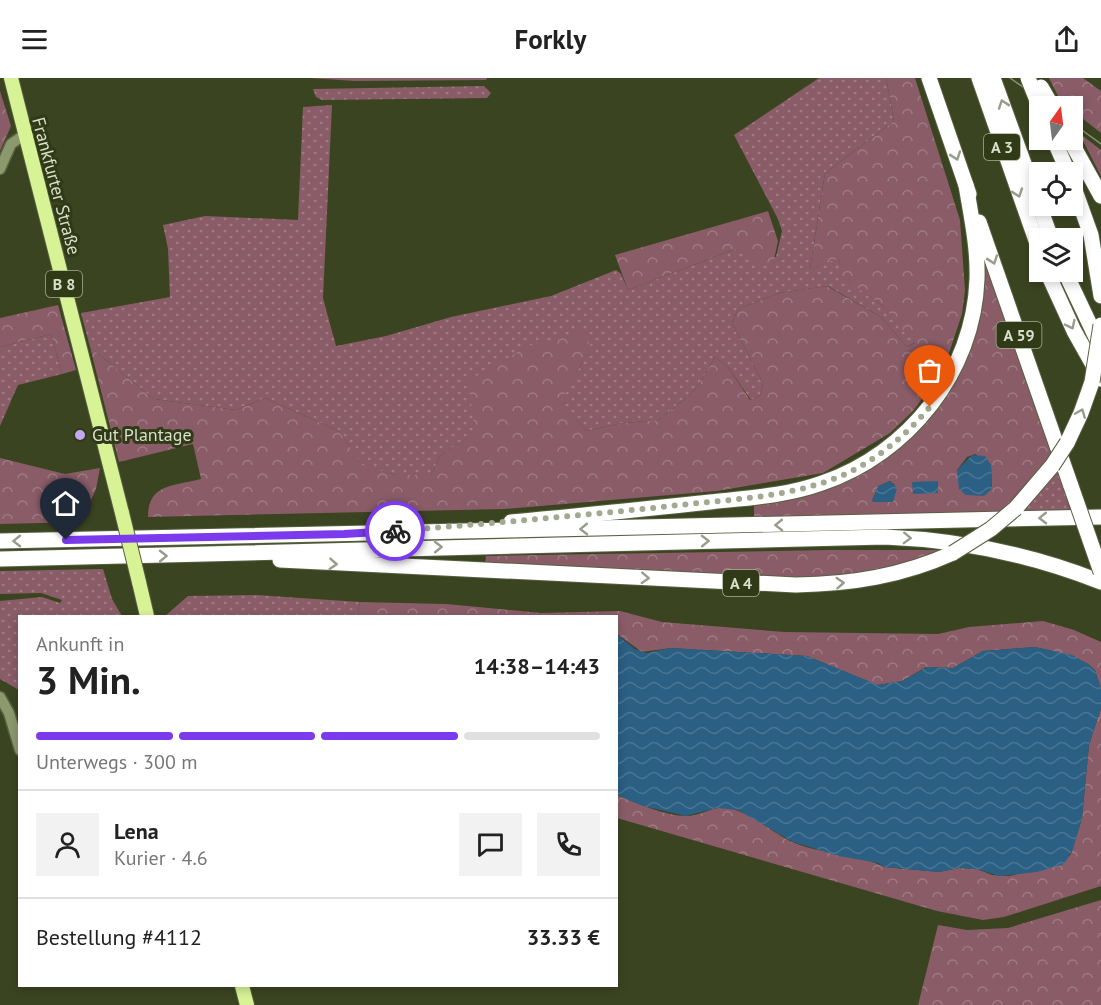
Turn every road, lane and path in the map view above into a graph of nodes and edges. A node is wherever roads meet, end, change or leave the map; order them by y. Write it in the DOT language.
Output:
graph roads {
  1 [pos="11,78"];
  2 [pos="929,78"];
  3 [pos="979,78"];
  4 [pos="993,78"];
  5 [pos="1028,78"];
  6 [pos="1041,96"];
  7 [pos="24,135"];
  8 [pos="1076,150"];
  9 [pos="0,169"];
  10 [pos="966,185"];
  11 [pos="1101,196"];
  12 [pos="1083,213"];
  13 [pos="1032,228"];
  14 [pos="1047,228"];
  15 [pos="1052,282"];
  16 [pos="1070,282"];
  17 [pos="1101,296"];
  18 [pos="1101,319"];
  19 [pos="1101,325"];
  20 [pos="1101,348"];
  21 [pos="1096,381"];
  22 [pos="1101,517"];
  23 [pos="344,534"];
  24 [pos="0,542"];
  25 [pos="212,554"];
  26 [pos="0,559"];
  27 [pos="1101,572"];
  28 [pos="1101,582"];
  29 [pos="147,615"];
  30 [pos="0,697"];
  31 [pos="18,743"];
  32 [pos="242,987"];
  33 [pos="247,1005"];
  1 -- 7 [label="main road, Frankfurter Straße / B 8"];
  2 -- 10 [label="highway, one-way"];
  3 -- 13 [label="highway, A 3, one-way"];
  14 -- 4 [label="highway, A 3, one-way"];
  5 -- 6 [label="highway, bridge"];
  7 -- 9 [label="street"];
  7 -- 29 [label="main road, Frankfurter Straße / B 8, bridge"];
  8 -- 11 [label="highway"];
  10 -- 23 [label="highway"];
  10 -- 27 [label="highway, A 59, one-way, bridge"];
  12 -- 17 [label="highway"];
  15 -- 21 [label="highway, one-way"];
  16 -- 20 [label="highway"];
  18 -- 19 [label="highway, A 4"];
  19 -- 21 [label="highway, A 4, bridge"];
  25 -- 21 [label="highway, A 4, one-way, bridge"];
  22 -- 23 [label="highway, one-way"];
  23 -- 24 [label="highway, one-way"];
  26 -- 25 [label="highway, A 4, one-way"];
  25 -- 28 [label="highway, one-way"];
  30 -- 31 [label="street"];
  32 -- 33 [label="main road"];
}
